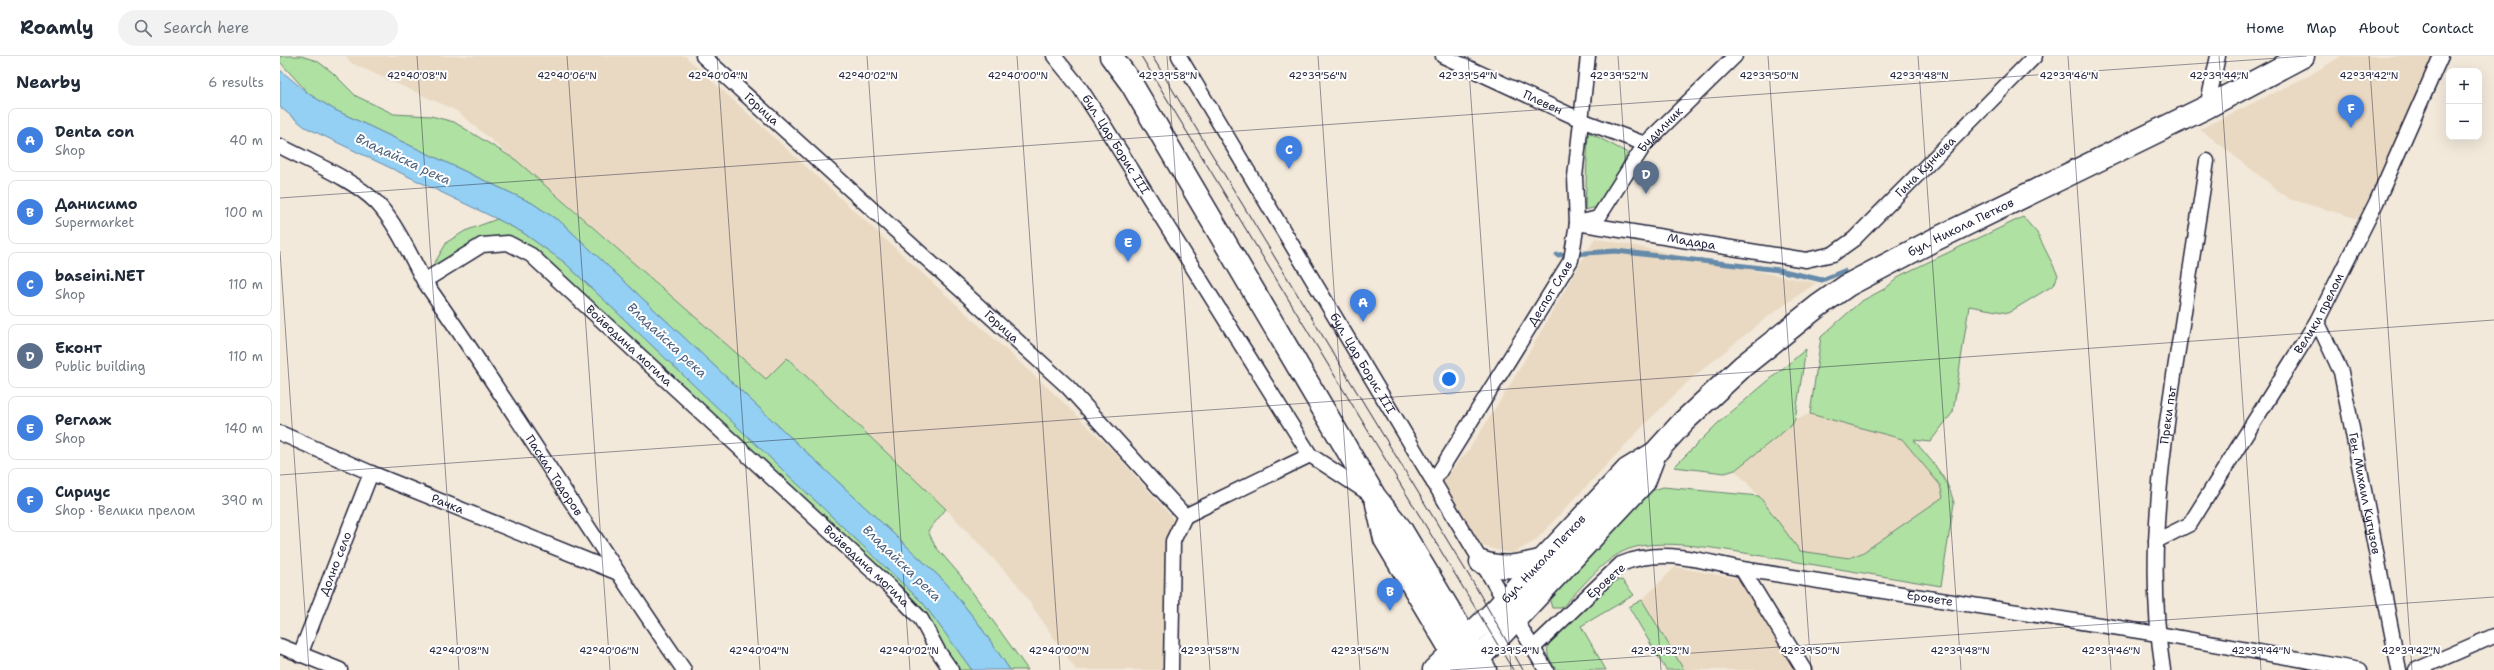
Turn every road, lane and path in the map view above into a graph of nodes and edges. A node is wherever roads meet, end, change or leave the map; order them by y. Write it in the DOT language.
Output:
graph roads {
  1 [pos="703,56"];
  2 [pos="1054,56"];
  3 [pos="1111,56"];
  4 [pos="1179,56"];
  5 [pos="1443,56"];
  6 [pos="1588,56"];
  7 [pos="1735,56"];
  8 [pos="2035,56"];
  9 [pos="2218,56"];
  10 [pos="2303,56"];
  11 [pos="2441,56"];
  12 [pos="2207,107"];
  13 [pos="1581,120"];
  14 [pos="1645,144"];
  15 [pos="280,146"];
  16 [pos="2207,161"];
  17 [pos="1578,223"];
  18 [pos="1806,260"];
  19 [pos="424,281"];
  20 [pos="2317,321"];
  21 [pos="280,432"];
  22 [pos="1655,453"];
  23 [pos="1310,455"];
  24 [pos="371,473"];
  25 [pos="1433,482"];
  26 [pos="1375,497"];
  27 [pos="1186,516"];
  28 [pos="2156,541"];
  29 [pos="1540,561"];
  30 [pos="1481,562"];
  31 [pos="1742,569"];
  32 [pos="616,572"];
  33 [pos="1505,600"];
  34 [pos="1516,619"];
  35 [pos="2158,634"];
  36 [pos="2494,636"];
  37 [pos="280,646"];
  38 [pos="1533,648"];
  39 [pos="300,655"];
  40 [pos="1469,660"];
  41 [pos="340,670"];
  42 [pos="684,670"];
  43 [pos="951,670"];
  44 [pos="1171,670"];
  45 [pos="1434,670"];
  46 [pos="1546,670"];
  47 [pos="1804,670"];
  48 [pos="2163,670"];
  49 [pos="2360,670"];
  50 [pos="2398,670"];
  51 [pos="2416,670"];
  1 -- 27 [label="street, Горица"];
  2 -- 23 [label="street, бул. Цар Борис III"];
  3 -- 26 [label="main road"];
  4 -- 25 [label="street, бул. Цар Борис III"];
  5 -- 13 [label="street, Плевен"];
  6 -- 13 [label="street, Деспот Слав"];
  7 -- 14 [label="street, Будилник"];
  8 -- 18 [label="street, Гина Кунчева"];
  9 -- 12 [label="street"];
  10 -- 12 [label="main road, бул. Никола Петков"];
  11 -- 20 [label="street, Велики прелом"];
  12 -- 22 [label="main road, бул. Никола Петков"];
  13 -- 14 [label="street, Плевен"];
  13 -- 17 [label="street, Деспот Слав"];
  14 -- 17 [label="street, Будилник"];
  15 -- 19 [label="street"];
  16 -- 28 [label="street, Преки път"];
  17 -- 18 [label="street, Мадара"];
  17 -- 25 [label="street, Деспот Слав"];
  19 -- 32 [label="street, Паскал Тодоров"];
  19 -- 43 [label="street, Войводина могила"];
  20 -- 28 [label="street, Велики прелом"];
  20 -- 50 [label="street, Ген. Михаил Кутузов"];
  21 -- 24 [label="street, Рачка"];
  22 -- 29 [label="main road, бул. Никола Петков"];
  22 -- 34 [label="main road, бул. Никола Петков"];
  23 -- 26 [label="street, бул. Цар Борис III"];
  23 -- 27 [label="street"];
  24 -- 32 [label="street, Рачка"];
  24 -- 39 [label="street, Долно село"];
  25 -- 30 [label="street, бул. Цар Борис III"];
  26 -- 40 [label="main road"];
  27 -- 44 [label="street"];
  28 -- 35 [label="street, Преки път"];
  29 -- 30 [label="main road"];
  29 -- 33 [label="main road, бул. Никола Петков"];
  30 -- 33 [label="street, бул. Цар Борис III"];
  31 -- 35 [label="street, Еровете"];
  31 -- 38 [label="street, Еровете"];
  31 -- 47 [label="street"];
  32 -- 42 [label="street, Паскал Тодоров"];
  33 -- 34 [label="street, бул. Цар Борис III"];
  33 -- 40 [label="main road, бул. Никола Петков"];
  34 -- 38 [label="street, бул. Цар Борис III"];
  34 -- 40 [label="main road, бул. Никола Петков"];
  35 -- 48 [label="street, Преки път"];
  35 -- 49 [label="street, Еровете"];
  36 -- 51 [label="street"];
  37 -- 39 [label="street"];
  38 -- 46 [label="street, бул. Цар Борис III"];
  39 -- 41 [label="street"];
  40 -- 45 [label="main road, бул. Никола Петков"];
}
